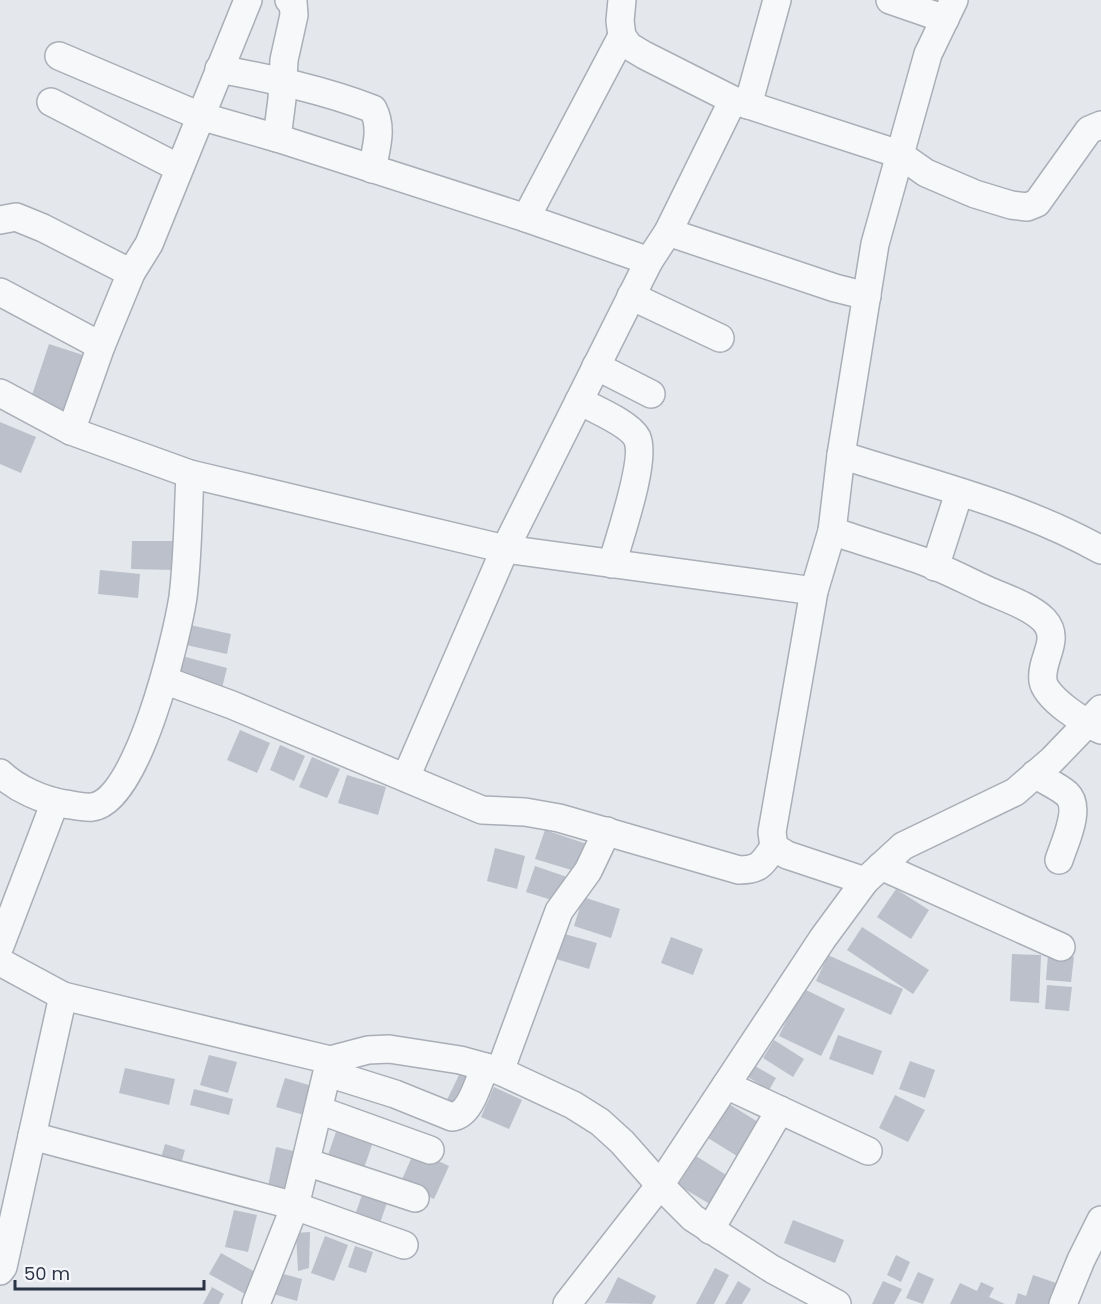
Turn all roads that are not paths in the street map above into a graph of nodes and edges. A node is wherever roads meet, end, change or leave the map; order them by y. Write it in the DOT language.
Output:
graph roads {
  1 [pos="248,0"];
  2 [pos="289,0"];
  3 [pos="622,0"];
  4 [pos="777,0"];
  5 [pos="890,0"];
  6 [pos="949,10"];
  7 [pos="622,36"];
  8 [pos="59,56"];
  9 [pos="219,69"];
  10 [pos="283,81"];
  11 [pos="51,102"];
  12 [pos="741,102"];
  13 [pos="200,116"];
  14 [pos="1101,126"];
  15 [pos="277,138"];
  16 [pos="899,154"];
  17 [pos="179,168"];
  18 [pos="372,169"];
  19 [pos="526,218"];
  20 [pos="0,220"];
  21 [pos="668,232"];
  22 [pos="649,261"];
  23 [pos="130,273"];
  24 [pos="0,292"];
  25 [pos="631,296"];
  26 [pos="867,296"];
  27 [pos="720,338"];
  28 [pos="100,346"];
  29 [pos="596,366"];
  30 [pos="0,393"];
  31 [pos="651,394"];
  32 [pos="579,401"];
  33 [pos="71,431"];
  34 [pos="841,455"];
  35 [pos="190,474"];
  36 [pos="959,493"];
  37 [pos="832,531"];
  38 [pos="505,549"];
  39 [pos="1101,550"];
  40 [pos="612,564"];
  41 [pos="935,567"];
  42 [pos="814,591"];
  43 [pos="164,680"];
  44 [pos="1096,721"];
  45 [pos="0,773"];
  46 [pos="1035,774"];
  47 [pos="405,777"];
  48 [pos="55,802"];
  49 [pos="607,831"];
  50 [pos="774,847"];
  51 [pos="1059,860"];
  52 [pos="873,873"];
  53 [pos="0,946"];
  54 [pos="1061,946"];
  55 [pos="0,962"];
  56 [pos="63,996"];
  57 [pos="329,1066"];
  58 [pos="493,1069"];
  59 [pos="726,1085"];
  60 [pos="319,1110"];
  61 [pos="780,1110"];
  62 [pos="32,1137"];
  63 [pos="430,1150"];
  64 [pos="868,1151"];
  65 [pos="306,1162"];
  66 [pos="660,1185"];
  67 [pos="415,1198"];
  68 [pos="295,1206"];
  69 [pos="1101,1220"];
  70 [pos="710,1230"];
  71 [pos="404,1245"];
  72 [pos="0,1271"];
  73 [pos="256,1304"];
  74 [pos="567,1304"];
  75 [pos="837,1304"];
  76 [pos="1064,1304"];
  1 -- 9 [label="street"];
  2 -- 10 [label="street"];
  3 -- 7 [label="street"];
  4 -- 12 [label="street"];
  5 -- 6 [label="street"];
  6 -- 16 [label="street"];
  7 -- 12 [label="street"];
  7 -- 19 [label="street"];
  8 -- 13 [label="street"];
  9 -- 10 [label="street"];
  9 -- 13 [label="street"];
  10 -- 15 [label="street"];
  10 -- 18 [label="street"];
  11 -- 17 [label="street"];
  12 -- 16 [label="street"];
  12 -- 21 [label="street"];
  13 -- 15 [label="street"];
  13 -- 17 [label="street"];
  14 -- 16 [label="street"];
  15 -- 18 [label="street"];
  16 -- 26 [label="street"];
  17 -- 23 [label="street"];
  18 -- 19 [label="street"];
  19 -- 22 [label="street"];
  20 -- 23 [label="street"];
  21 -- 22 [label="street"];
  21 -- 26 [label="street"];
  22 -- 25 [label="street"];
  23 -- 28 [label="street"];
  24 -- 28 [label="street"];
  25 -- 27 [label="street"];
  25 -- 29 [label="street"];
  26 -- 34 [label="street"];
  28 -- 33 [label="street"];
  29 -- 31 [label="street"];
  29 -- 32 [label="street"];
  30 -- 33 [label="street"];
  32 -- 38 [label="street"];
  32 -- 40 [label="street"];
  33 -- 35 [label="street"];
  34 -- 36 [label="street"];
  34 -- 37 [label="street"];
  35 -- 38 [label="street"];
  35 -- 43 [label="street"];
  36 -- 39 [label="street"];
  36 -- 41 [label="street"];
  37 -- 41 [label="street"];
  37 -- 42 [label="street"];
  38 -- 40 [label="street"];
  38 -- 47 [label="street"];
  40 -- 42 [label="street"];
  41 -- 44 [label="street"];
  42 -- 50 [label="street"];
  43 -- 47 [label="street"];
  43 -- 48 [label="street"];
  44 -- 46 [label="street"];
  45 -- 48 [label="street"];
  46 -- 51 [label="street"];
  46 -- 52 [label="street"];
  47 -- 49 [label="street"];
  48 -- 53 [label="street"];
  49 -- 50 [label="street"];
  49 -- 58 [label="street"];
  50 -- 52 [label="street"];
  52 -- 54 [label="street"];
  52 -- 59 [label="street"];
  55 -- 56 [label="street"];
  56 -- 57 [label="street"];
  56 -- 62 [label="street"];
  57 -- 58 [label="street"];
  57 -- 58 [label="street"];
  57 -- 60 [label="street"];
  58 -- 66 [label="street"];
  59 -- 61 [label="street"];
  59 -- 66 [label="street"];
  60 -- 63 [label="street"];
  60 -- 65 [label="street"];
  61 -- 64 [label="street"];
  61 -- 70 [label="street"];
  62 -- 68 [label="street"];
  62 -- 72 [label="street"];
  65 -- 67 [label="street"];
  65 -- 68 [label="street"];
  66 -- 70 [label="street"];
  66 -- 74 [label="street"];
  68 -- 71 [label="street"];
  68 -- 73 [label="street"];
  69 -- 76 [label="street"];
  70 -- 75 [label="street"];
}
